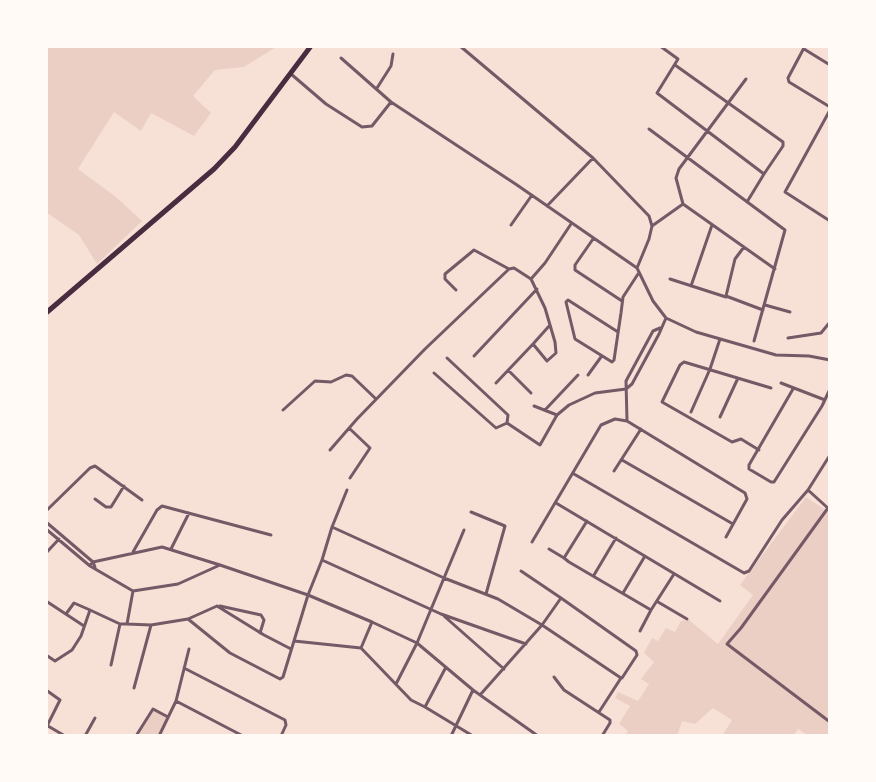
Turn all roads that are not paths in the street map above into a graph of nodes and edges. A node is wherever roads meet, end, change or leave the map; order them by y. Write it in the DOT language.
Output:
graph roads {
  1 [pos="311,46"];
  2 [pos="460,46"];
  3 [pos="660,46"];
  4 [pos="804,47"];
  5 [pos="393,54"];
  6 [pos="341,58"];
  7 [pos="675,65"];
  8 [pos="830,65"];
  9 [pos="291,74"];
  10 [pos="746,80"];
  11 [pos="377,88"];
  12 [pos="391,102"];
  13 [pos="727,103"];
  14 [pos="830,108"];
  15 [pos="649,129"];
  16 [pos="707,130"];
  17 [pos="593,158"];
  18 [pos="687,158"];
  19 [pos="764,174"];
  20 [pos="830,181"];
  21 [pos="830,188"];
  22 [pos="532,195"];
  23 [pos="747,202"];
  24 [pos="683,204"];
  25 [pos="547,206"];
  26 [pos="830,221"];
  27 [pos="571,224"];
  28 [pos="712,225"];
  29 [pos="510,226"];
  30 [pos="652,226"];
  31 [pos="593,239"];
  32 [pos="744,247"];
  33 [pos="637,268"];
  34 [pos="509,269"];
  35 [pos="775,270"];
  36 [pos="638,274"];
  37 [pos="531,278"];
  38 [pos="670,279"];
  39 [pos="691,286"];
  40 [pos="537,289"];
  41 [pos="456,290"];
  42 [pos="726,298"];
  43 [pos="622,301"];
  44 [pos="765,305"];
  45 [pos="763,310"];
  46 [pos="46,312"];
  47 [pos="790,312"];
  48 [pos="666,318"];
  49 [pos="830,322"];
  50 [pos="550,326"];
  51 [pos="660,328"];
  52 [pos="618,332"];
  53 [pos="788,338"];
  54 [pos="720,339"];
  55 [pos="754,342"];
  56 [pos="533,344"];
  57 [pos="474,356"];
  58 [pos="601,357"];
  59 [pos="447,358"];
  60 [pos="830,360"];
  61 [pos="710,368"];
  62 [pos="508,370"];
  63 [pos="434,372"];
  64 [pos="578,375"];
  65 [pos="588,375"];
  66 [pos="738,378"];
  67 [pos="496,382"];
  68 [pos="781,383"];
  69 [pos="626,388"];
  70 [pos="771,388"];
  71 [pos="793,389"];
  72 [pos="830,389"];
  73 [pos="531,393"];
  74 [pos="376,399"];
  75 [pos="824,400"];
  76 [pos="534,406"];
  77 [pos="283,410"];
  78 [pos="545,410"];
  79 [pos="691,412"];
  80 [pos="558,415"];
  81 [pos="720,417"];
  82 [pos="627,421"];
  83 [pos="507,423"];
  84 [pos="349,428"];
  85 [pos="641,430"];
  86 [pos="330,450"];
  87 [pos="758,450"];
  88 [pos="830,455"];
  89 [pos="622,460"];
  90 [pos="614,471"];
  91 [pos="574,474"];
  92 [pos="350,478"];
  93 [pos="124,486"];
  94 [pos="347,490"];
  95 [pos="808,490"];
  96 [pos="95,499"];
  97 [pos="142,500"];
  98 [pos="556,503"];
  99 [pos="829,509"];
  100 [pos="46,511"];
  101 [pos="471,512"];
  102 [pos="189,513"];
  103 [pos="587,521"];
  104 [pos="46,522"];
  105 [pos="733,524"];
  106 [pos="332,527"];
  107 [pos="46,528"];
  108 [pos="464,530"];
  109 [pos="271,535"];
  110 [pos="726,537"];
  111 [pos="616,538"];
  112 [pos="59,539"];
  113 [pos="532,542"];
  114 [pos="171,549"];
  115 [pos="549,549"];
  116 [pos="133,552"];
  117 [pos="46,553"];
  118 [pos="645,556"];
  119 [pos="564,558"];
  120 [pos="322,560"];
  121 [pos="94,562"];
  122 [pos="220,565"];
  123 [pos="90,566"];
  124 [pos="94,567"];
  125 [pos="521,571"];
  126 [pos="674,574"];
  127 [pos="594,575"];
  128 [pos="444,578"];
  129 [pos="133,591"];
  130 [pos="623,593"];
  131 [pos="486,594"];
  132 [pos="308,595"];
  133 [pos="561,598"];
  134 [pos="46,601"];
  135 [pos="720,601"];
  136 [pos="658,602"];
  137 [pos="217,606"];
  138 [pos="431,609"];
  139 [pos="90,610"];
  140 [pos="652,610"];
  141 [pos="66,614"];
  142 [pos="441,614"];
  143 [pos="188,619"];
  144 [pos="687,619"];
  145 [pos="372,622"];
  146 [pos="120,624"];
  147 [pos="127,624"];
  148 [pos="151,625"];
  149 [pos="542,625"];
  150 [pos="84,626"];
  151 [pos="640,630"];
  152 [pos="260,632"];
  153 [pos="294,641"];
  154 [pos="417,643"];
  155 [pos="526,644"];
  156 [pos="362,648"];
  157 [pos="189,649"];
  158 [pos="292,649"];
  159 [pos="46,655"];
  160 [pos="111,665"];
  161 [pos="446,667"];
  162 [pos="184,668"];
  163 [pos="504,669"];
  164 [pos="554,677"];
  165 [pos="622,678"];
  166 [pos="396,684"];
  167 [pos="134,688"];
  168 [pos="46,690"];
  169 [pos="472,690"];
  170 [pos="480,695"];
  171 [pos="176,701"];
  172 [pos="425,707"];
  173 [pos="599,712"];
  174 [pos="168,717"];
  175 [pos="94,718"];
  176 [pos="830,722"];
  177 [pos="457,725"];
  178 [pos="47,727"];
  179 [pos="161,735"];
  180 [pos="65,736"];
  181 [pos="85,736"];
  182 [pos="136,736"];
  183 [pos="243,736"];
  184 [pos="281,736"];
  185 [pos="451,736"];
  186 [pos="473,736"];
  187 [pos="538,736"];
  188 [pos="602,736"];
  1 -- 9 [label="highway"];
  2 -- 17 [label="street"];
  3 -- 7 [label="street"];
  4 -- 8 [label="street"];
  4 -- 14 [label="street"];
  5 -- 11 [label="street"];
  6 -- 11 [label="street"];
  7 -- 13 [label="street"];
  7 -- 16 [label="street"];
  9 -- 12 [label="street"];
  9 -- 46 [label="highway"];
  10 -- 13 [label="street"];
  11 -- 12 [label="street"];
  12 -- 22 [label="street"];
  13 -- 16 [label="street"];
  13 -- 19 [label="street"];
  14 -- 26 [label="street"];
  15 -- 18 [label="street"];
  16 -- 18 [label="street"];
  16 -- 19 [label="street"];
  17 -- 25 [label="street"];
  17 -- 30 [label="street"];
  18 -- 23 [label="street"];
  18 -- 24 [label="street"];
  19 -- 23 [label="street"];
  20 -- 21 [label="street"];
  22 -- 25 [label="street"];
  22 -- 29 [label="street"];
  23 -- 35 [label="street"];
  24 -- 28 [label="street"];
  24 -- 30 [label="street"];
  25 -- 27 [label="street"];
  27 -- 31 [label="street"];
  27 -- 37 [label="street"];
  28 -- 32 [label="street"];
  28 -- 39 [label="street"];
  30 -- 33 [label="street"];
  31 -- 33 [label="street"];
  31 -- 43 [label="street"];
  32 -- 35 [label="street"];
  32 -- 42 [label="street"];
  33 -- 36 [label="street"];
  34 -- 37 [label="street"];
  34 -- 41 [label="street"];
  34 -- 74 [label="street"];
  35 -- 44 [label="street"];
  36 -- 43 [label="street"];
  36 -- 48 [label="street"];
  37 -- 40 [label="street"];
  38 -- 39 [label="street"];
  39 -- 42 [label="street"];
  40 -- 50 [label="street"];
  40 -- 57 [label="street"];
  42 -- 45 [label="street"];
  43 -- 52 [label="street"];
  44 -- 45 [label="street"];
  44 -- 47 [label="street"];
  45 -- 55 [label="street"];
  48 -- 51 [label="street"];
  48 -- 54 [label="street"];
  49 -- 53 [label="street"];
  50 -- 56 [label="street"];
  50 -- 56 [label="street"];
  51 -- 69 [label="street"];
  51 -- 69 [label="street"];
  52 -- 58 [label="street"];
  52 -- 58 [label="street"];
  54 -- 60 [label="street"];
  54 -- 61 [label="street"];
  56 -- 62 [label="street"];
  58 -- 65 [label="street"];
  59 -- 83 [label="street"];
  61 -- 66 [label="street"];
  61 -- 79 [label="street"];
  61 -- 87 [label="street"];
  62 -- 67 [label="street"];
  62 -- 73 [label="street"];
  63 -- 83 [label="street"];
  64 -- 78 [label="street"];
  66 -- 70 [label="street"];
  66 -- 81 [label="street"];
  68 -- 71 [label="street"];
  69 -- 80 [label="street"];
  69 -- 82 [label="street"];
  71 -- 75 [label="street"];
  71 -- 87 [label="street"];
  72 -- 75 [label="street"];
  74 -- 77 [label="street"];
  74 -- 84 [label="street"];
  75 -- 87 [label="street"];
  76 -- 78 [label="street"];
  78 -- 80 [label="street"];
  80 -- 83 [label="street"];
  82 -- 85 [label="street"];
  82 -- 91 [label="street"];
  84 -- 86 [label="street"];
  84 -- 92 [label="street"];
  85 -- 89 [label="street"];
  85 -- 105 [label="street"];
  88 -- 95 [label="street"];
  89 -- 90 [label="street"];
  89 -- 105 [label="street"];
  91 -- 95 [label="street"];
  91 -- 98 [label="street"];
  93 -- 96 [label="street"];
  93 -- 97 [label="street"];
  93 -- 100 [label="street"];
  94 -- 106 [label="street"];
  95 -- 99 [label="street"];
  98 -- 103 [label="street"];
  98 -- 113 [label="street"];
  99 -- 176 [label="street"];
  101 -- 131 [label="street"];
  102 -- 109 [label="street"];
  102 -- 114 [label="street"];
  102 -- 116 [label="street"];
  103 -- 111 [label="street"];
  103 -- 119 [label="street"];
  104 -- 121 [label="street"];
  105 -- 110 [label="street"];
  106 -- 120 [label="street"];
  106 -- 128 [label="street"];
  107 -- 112 [label="street"];
  108 -- 128 [label="street"];
  111 -- 118 [label="street"];
  111 -- 127 [label="street"];
  112 -- 117 [label="street"];
  112 -- 123 [label="street"];
  114 -- 116 [label="street"];
  114 -- 122 [label="street"];
  115 -- 119 [label="street"];
  116 -- 121 [label="street"];
  118 -- 126 [label="street"];
  118 -- 130 [label="street"];
  119 -- 127 [label="street"];
  120 -- 132 [label="street"];
  120 -- 138 [label="street"];
  121 -- 123 [label="street"];
  121 -- 124 [label="street"];
  122 -- 129 [label="street"];
  122 -- 132 [label="street"];
  123 -- 124 [label="street"];
  124 -- 129 [label="street"];
  125 -- 133 [label="street"];
  126 -- 135 [label="street"];
  126 -- 136 [label="street"];
  127 -- 130 [label="street"];
  128 -- 131 [label="street"];
  128 -- 138 [label="street"];
  129 -- 147 [label="street"];
  130 -- 140 [label="street"];
  131 -- 149 [label="street"];
  132 -- 145 [label="street"];
  132 -- 153 [label="street"];
  133 -- 149 [label="street"];
  133 -- 165 [label="street"];
  134 -- 141 [label="street"];
  136 -- 140 [label="street"];
  136 -- 144 [label="street"];
  137 -- 143 [label="street"];
  137 -- 152 [label="street"];
  137 -- 152 [label="street"];
  138 -- 142 [label="street"];
  138 -- 154 [label="street"];
  139 -- 141 [label="street"];
  139 -- 146 [label="street"];
  139 -- 150 [label="street"];
  140 -- 151 [label="street"];
  141 -- 150 [label="street"];
  142 -- 155 [label="street"];
  142 -- 163 [label="street"];
  143 -- 148 [label="street"];
  143 -- 158 [label="street"];
  145 -- 154 [label="street"];
  145 -- 156 [label="street"];
  146 -- 147 [label="street"];
  146 -- 160 [label="street"];
  147 -- 148 [label="street"];
  148 -- 167 [label="street"];
  149 -- 155 [label="street"];
  149 -- 165 [label="street"];
  150 -- 159 [label="street"];
  152 -- 158 [label="street"];
  153 -- 156 [label="street"];
  153 -- 158 [label="street"];
  154 -- 161 [label="street"];
  154 -- 166 [label="street"];
  155 -- 163 [label="street"];
  156 -- 166 [label="street"];
  157 -- 162 [label="street"];
  161 -- 169 [label="street"];
  161 -- 172 [label="street"];
  162 -- 171 [label="street"];
  162 -- 184 [label="street"];
  163 -- 170 [label="street"];
  164 -- 173 [label="street"];
  165 -- 173 [label="street"];
  166 -- 172 [label="street"];
  168 -- 178 [label="street"];
  169 -- 170 [label="street"];
  169 -- 177 [label="street"];
  170 -- 187 [label="street"];
  171 -- 174 [label="street"];
  171 -- 183 [label="street"];
  172 -- 177 [label="street"];
  173 -- 188 [label="street"];
  174 -- 179 [label="street"];
  174 -- 182 [label="street"];
  175 -- 181 [label="street"];
  177 -- 185 [label="street"];
  177 -- 186 [label="street"];
  178 -- 180 [label="street"];
}
